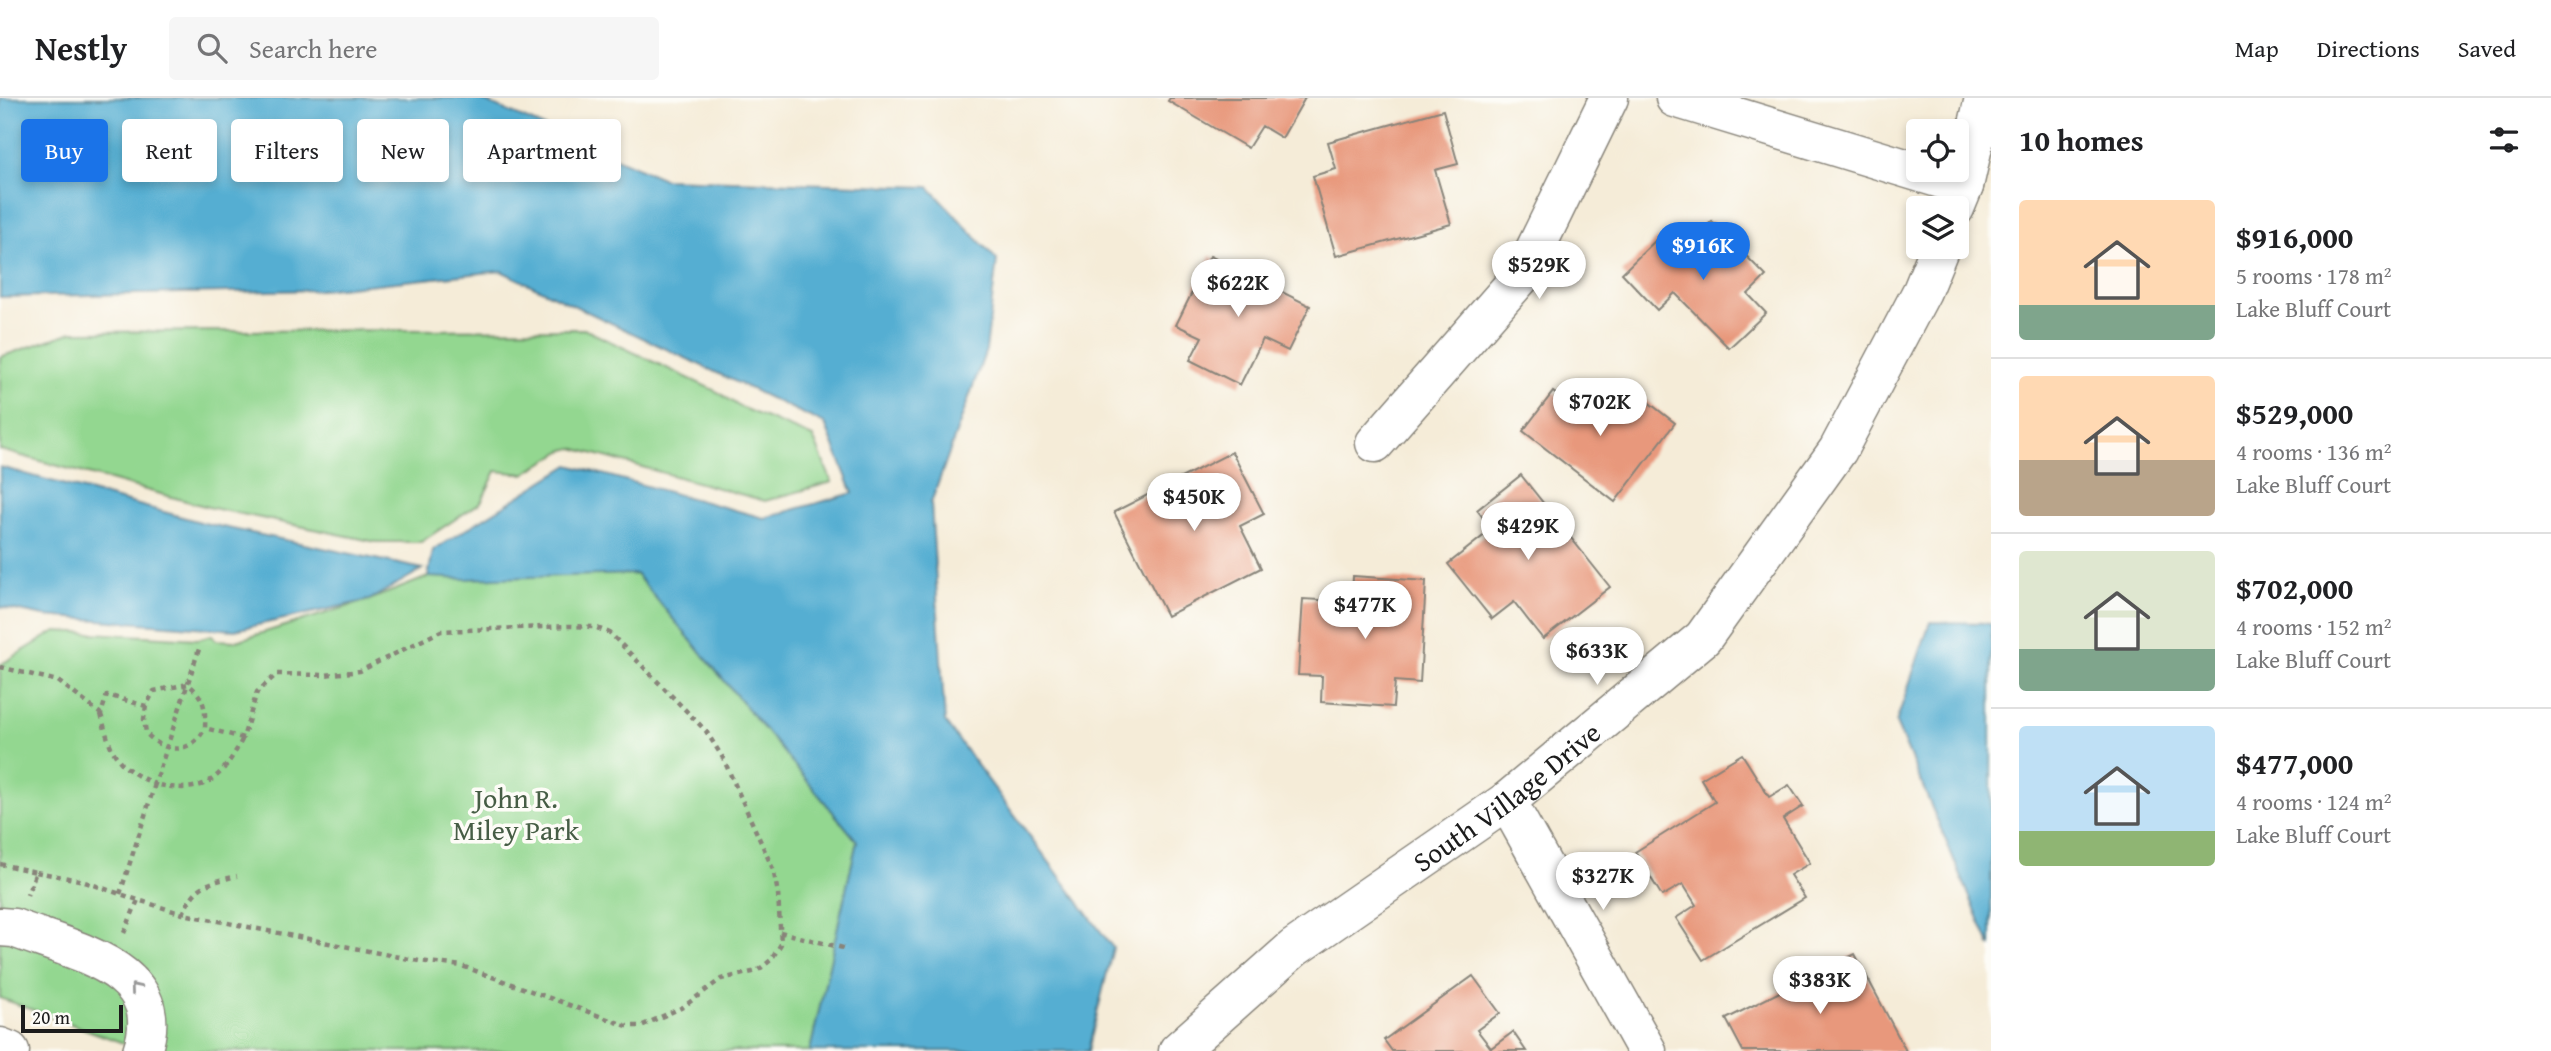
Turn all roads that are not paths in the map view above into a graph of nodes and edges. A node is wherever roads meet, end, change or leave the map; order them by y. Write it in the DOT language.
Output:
graph roads {
  1 [pos="1609,98"];
  2 [pos="1675,98"];
  3 [pos="1984,98"];
  4 [pos="1957,196"];
  5 [pos="1960,196"];
  6 [pos="1935,259"];
  7 [pos="1375,443"];
  8 [pos="1507,801"];
  9 [pos="7,927"];
  10 [pos="0,1048"];
  11 [pos="10,1051"];
  12 [pos="142,1051"];
  13 [pos="1178,1051"];
  14 [pos="1647,1051"];
  1 -- 7 [label="street"];
  2 -- 4 [label="street"];
  3 -- 5 [label="street"];
  6 -- 8 [label="street, South Village Drive"];
  8 -- 13 [label="street, South Village Drive"];
  8 -- 14 [label="street"];
  12 -- 9 [label="street, one-way"];
  10 -- 11 [label="street"];
}
